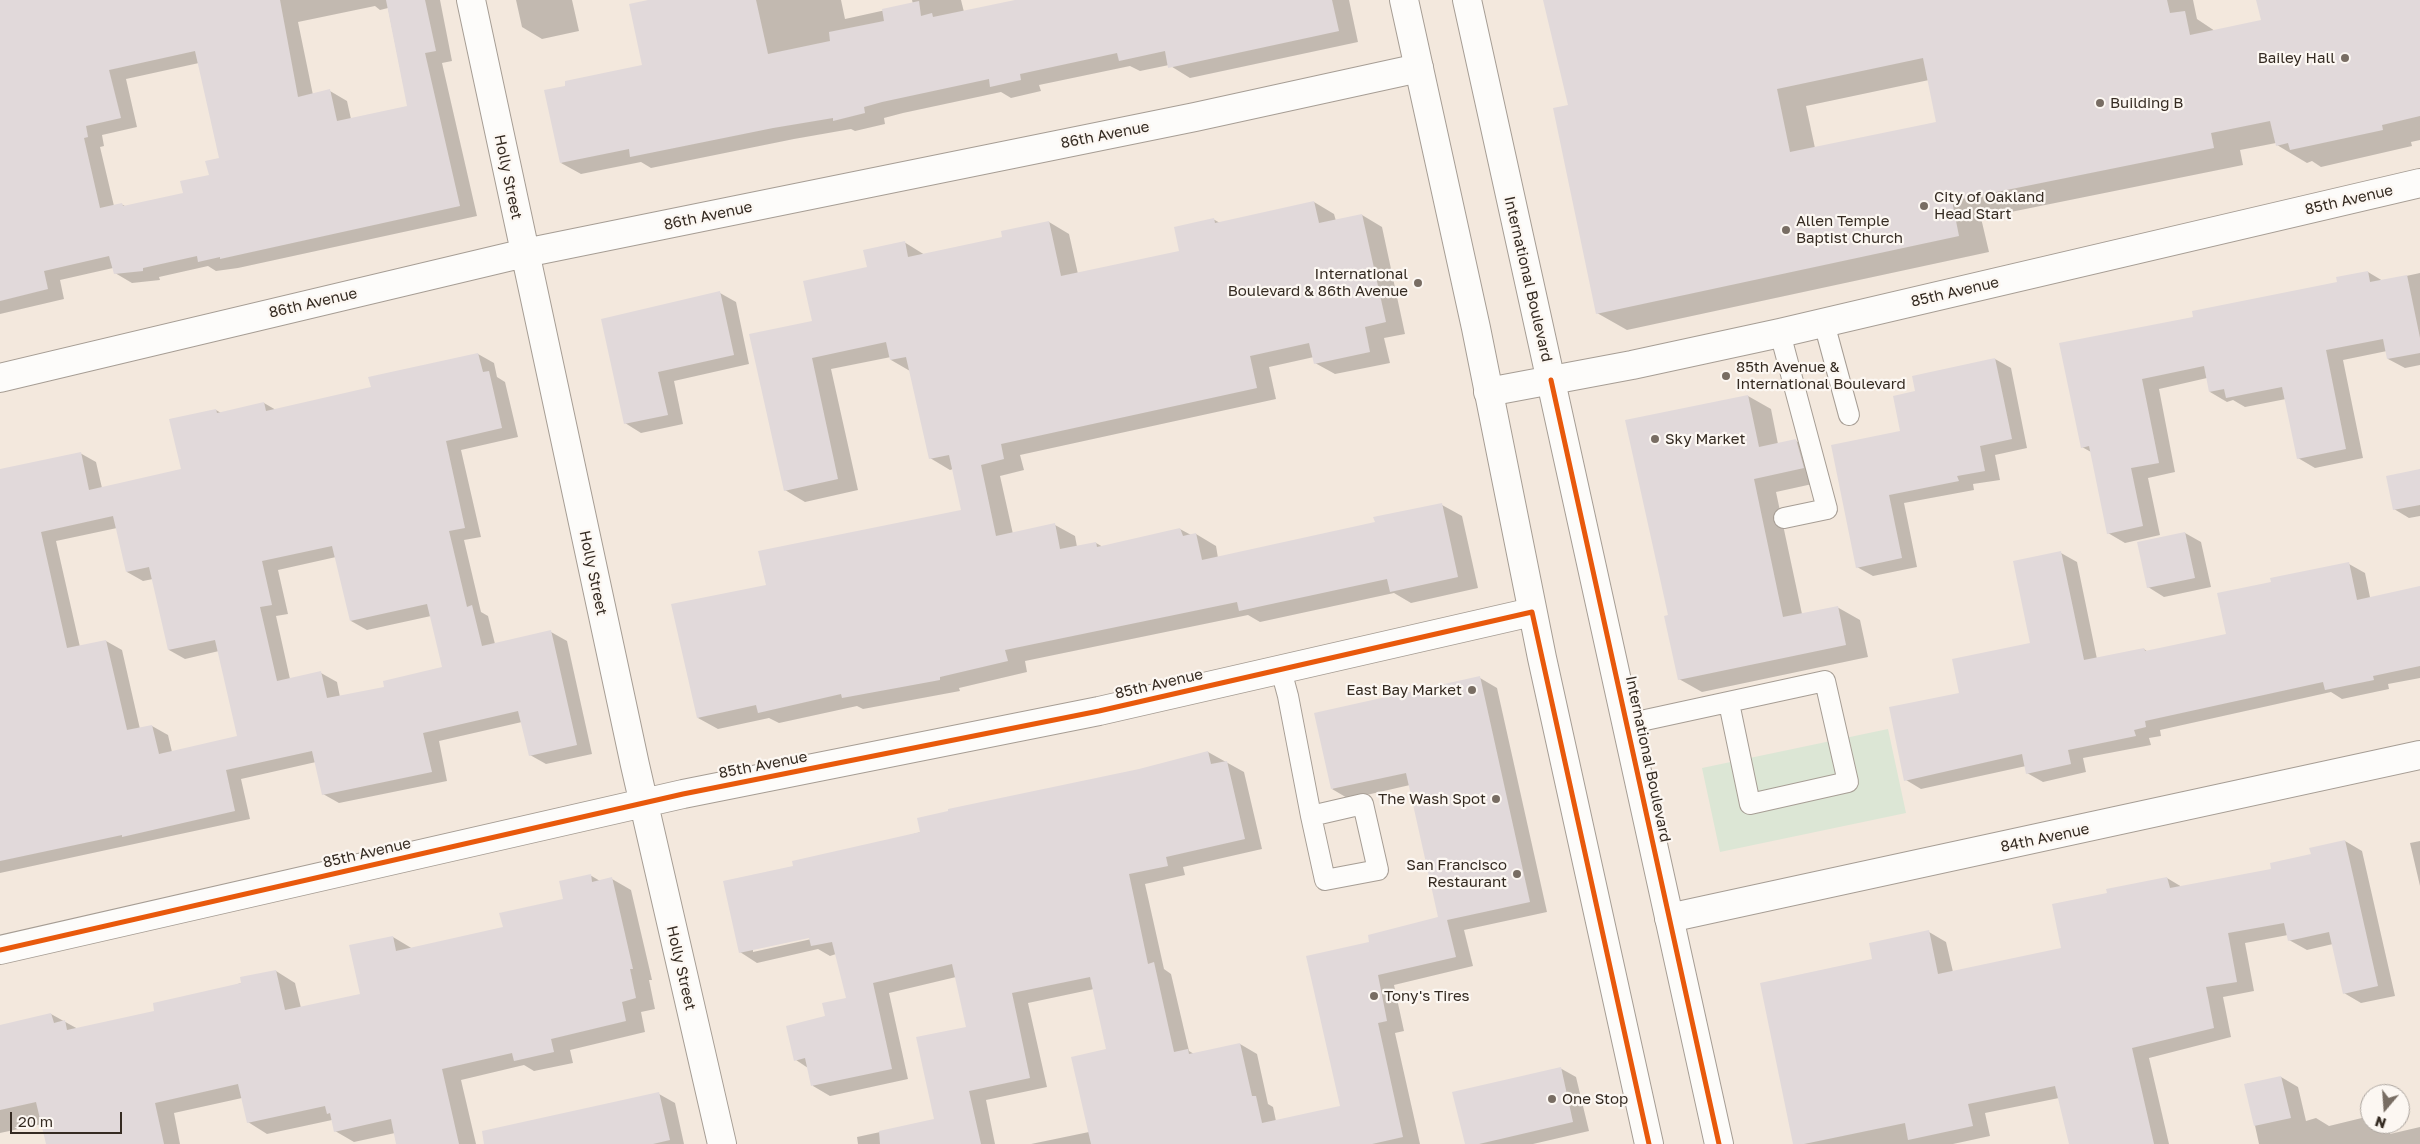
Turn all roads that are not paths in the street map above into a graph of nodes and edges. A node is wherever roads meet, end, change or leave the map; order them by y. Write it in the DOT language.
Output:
graph roads {
  1 [pos="471,0"];
  2 [pos="1404,0"];
  3 [pos="1467,0"];
  4 [pos="1419,68"];
  5 [pos="2420,183"];
  6 [pos="524,253"];
  7 [pos="1824,323"];
  8 [pos="1780,333"];
  9 [pos="0,378"];
  10 [pos="1551,380"];
  11 [pos="1488,392"];
  12 [pos="1849,415"];
  13 [pos="1784,518"];
  14 [pos="1532,612"];
  15 [pos="1281,670"];
  16 [pos="1729,703"];
  17 [pos="1627,724"];
  18 [pos="2420,755"];
  19 [pos="643,803"];
  20 [pos="1311,816"];
  21 [pos="1669,918"];
  22 [pos="0,950"];
  23 [pos="722,1144"];
  24 [pos="1648,1144"];
  25 [pos="1719,1144"];
  1 -- 6 [label="street, Holly Street"];
  2 -- 4 [label="street"];
  3 -- 10 [label="street, International Boulevard"];
  4 -- 6 [label="street, 86th Avenue"];
  4 -- 11 [label="street"];
  5 -- 7 [label="street, 85th Avenue"];
  6 -- 9 [label="street, 86th Avenue"];
  6 -- 19 [label="street, Holly Street"];
  7 -- 8 [label="street, 85th Avenue"];
  7 -- 12 [label="lane"];
  8 -- 10 [label="street, 85th Avenue"];
  8 -- 13 [label="lane"];
  10 -- 11 [label="street, 85th Avenue"];
  10 -- 17 [label="street, International Boulevard"];
  11 -- 14 [label="street"];
  14 -- 15 [label="street, 85th Avenue"];
  14 -- 24 [label="street"];
  15 -- 19 [label="street, 85th Avenue"];
  15 -- 20 [label="lane"];
  16 -- 16 [label="lane"];
  16 -- 17 [label="lane"];
  17 -- 21 [label="street, International Boulevard"];
  18 -- 21 [label="street, 84th Avenue"];
  19 -- 22 [label="street, 85th Avenue"];
  19 -- 23 [label="street, Holly Street"];
  21 -- 25 [label="street, International Boulevard"];
}
